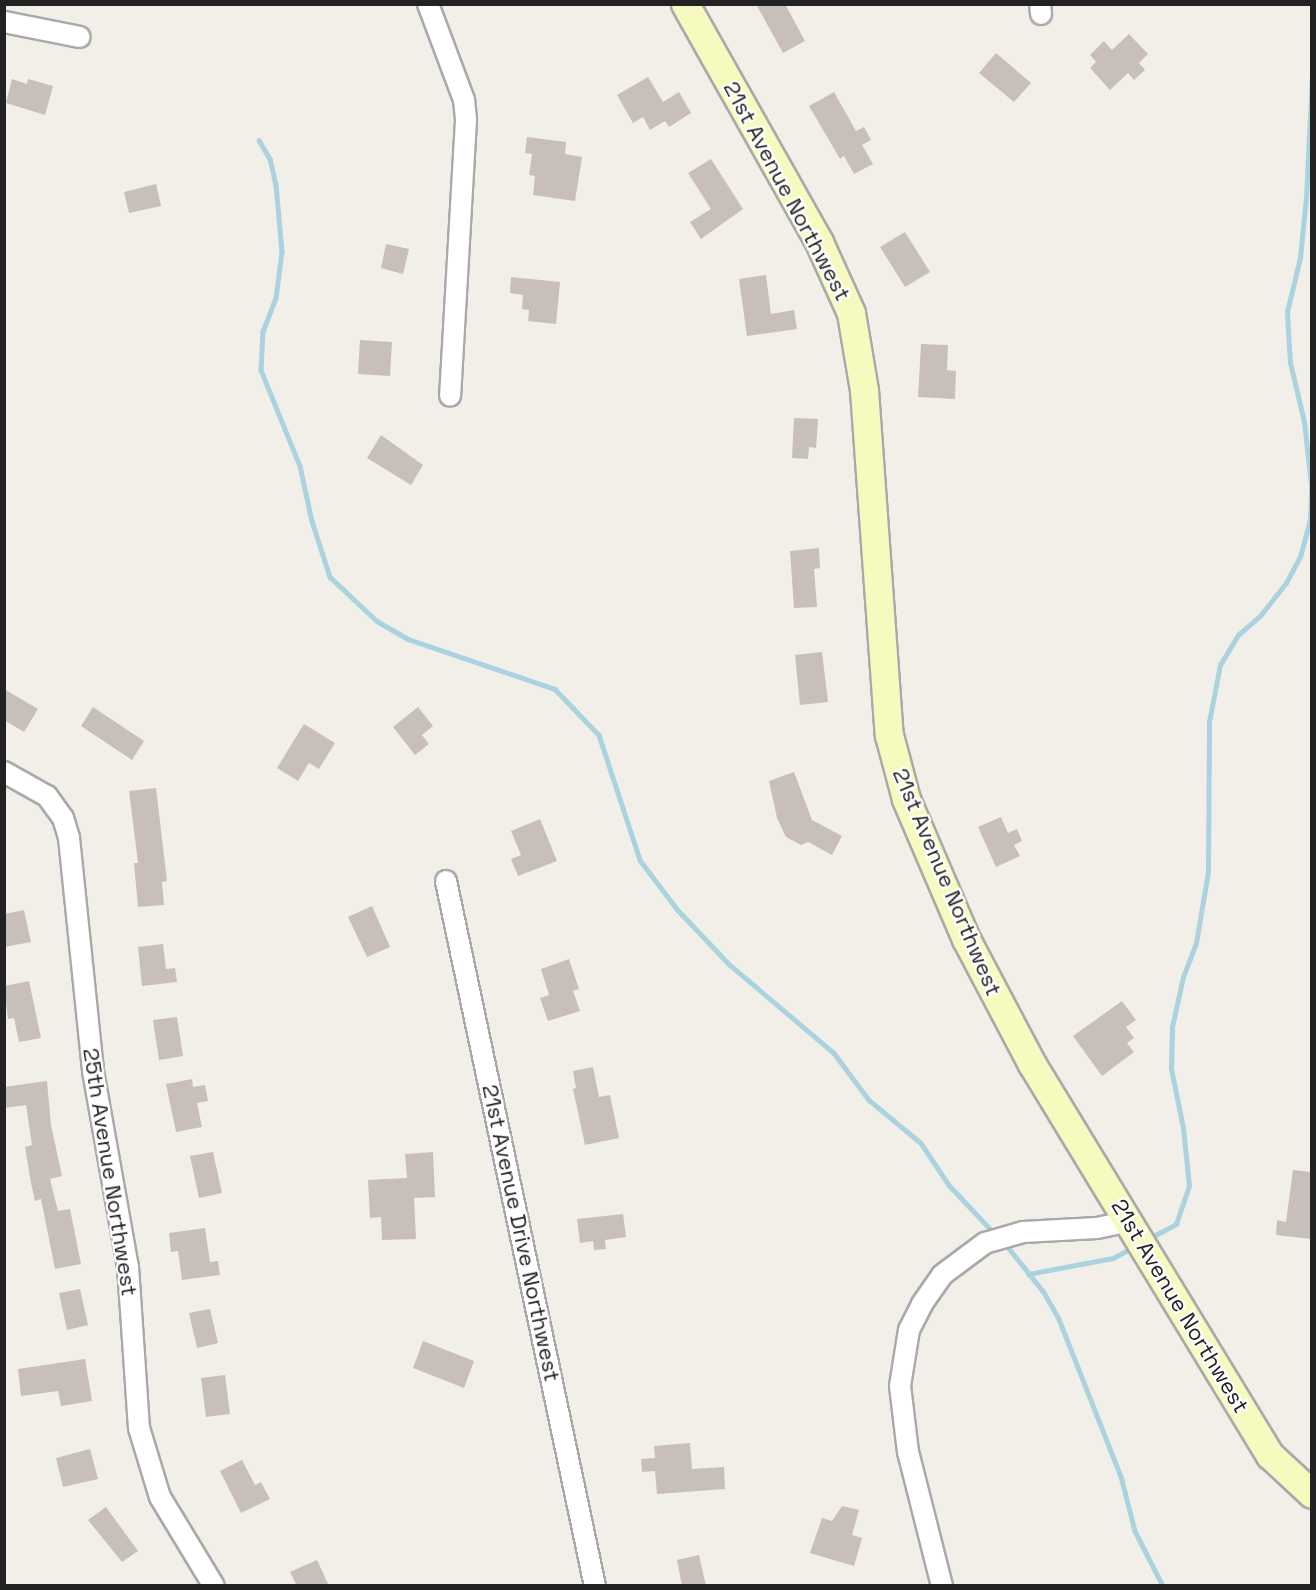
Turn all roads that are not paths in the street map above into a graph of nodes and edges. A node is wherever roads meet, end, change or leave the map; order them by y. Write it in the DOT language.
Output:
graph roads {
  1 [pos="428,4"];
  2 [pos="686,4"];
  3 [pos="4,22"];
  4 [pos="80,37"];
  5 [pos="450,396"];
  6 [pos="4,772"];
  7 [pos="446,881"];
  8 [pos="1131,1221"];
  9 [pos="1311,1494"];
  10 [pos="214,1586"];
  11 [pos="595,1586"];
  12 [pos="942,1586"];
  1 -- 5 [label="street"];
  2 -- 8 [label="street, 21st Avenue Northwest"];
  3 -- 4 [label="street"];
  6 -- 10 [label="street, 25th Avenue Northwest"];
  7 -- 11 [label="street, 21st Avenue Drive Northwest"];
  8 -- 9 [label="street, 21st Avenue Northwest"];
  8 -- 12 [label="street"];
}
